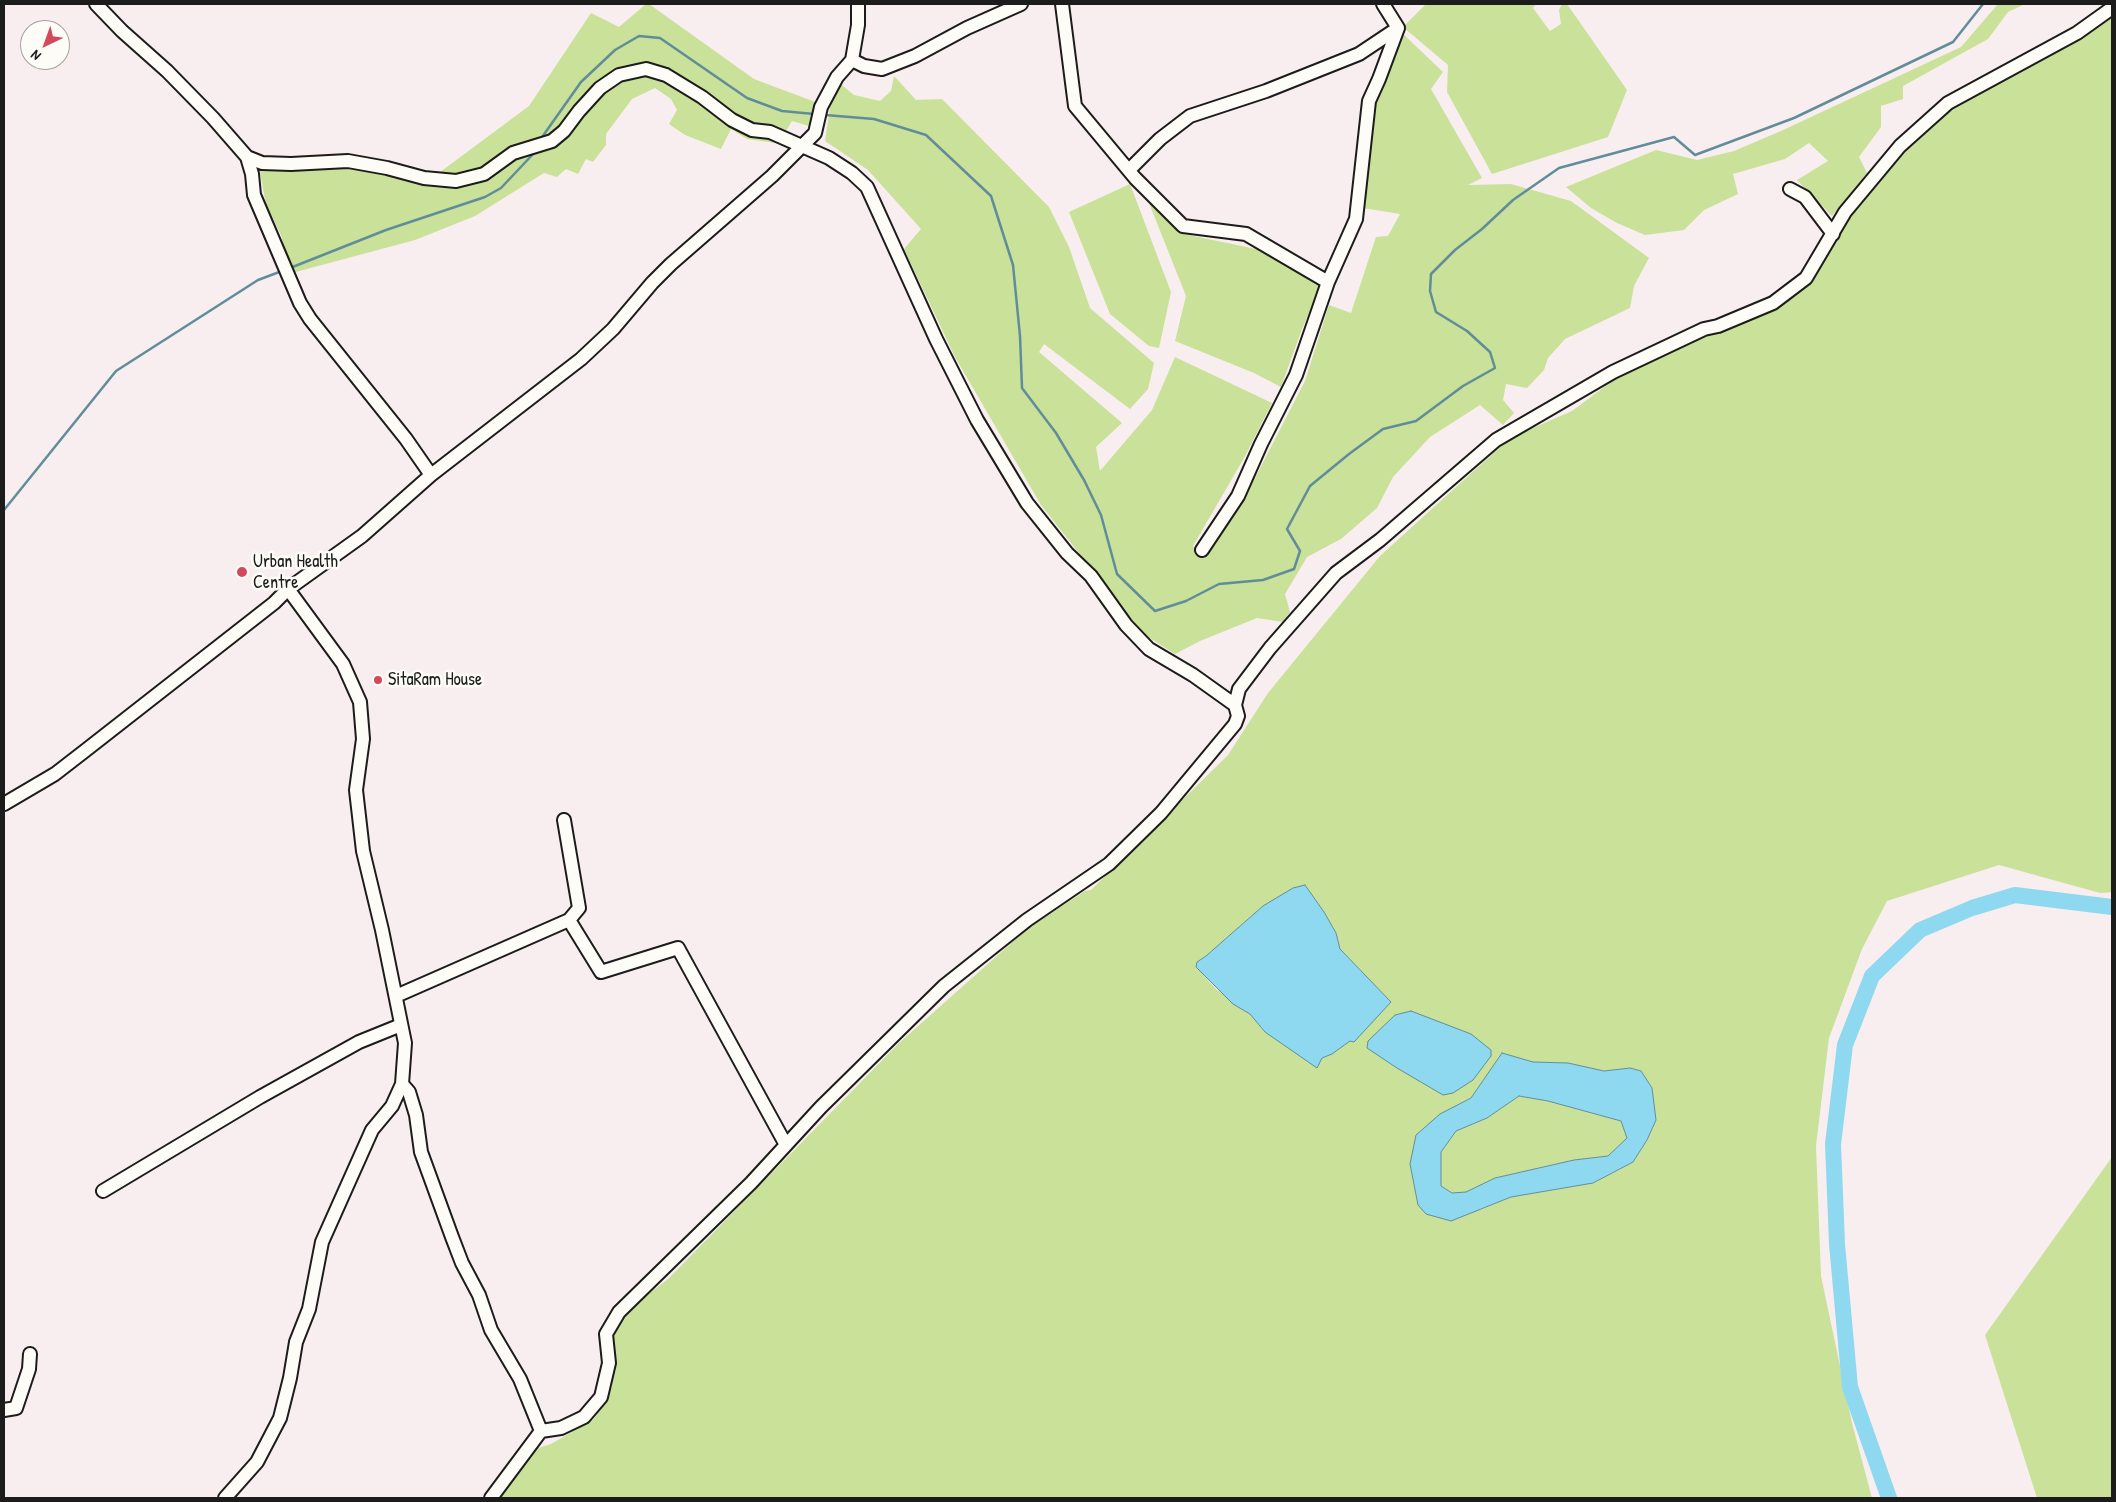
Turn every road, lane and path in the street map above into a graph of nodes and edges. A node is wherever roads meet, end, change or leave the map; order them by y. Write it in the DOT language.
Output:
graph roads {
  1 [pos="96,4"];
  2 [pos="858,4"];
  3 [pos="1021,4"];
  4 [pos="1062,4"];
  5 [pos="1382,4"];
  6 [pos="2112,8"];
  7 [pos="1398,28"];
  8 [pos="852,60"];
  9 [pos="802,145"];
  10 [pos="247,157"];
  11 [pos="1129,170"];
  12 [pos="1790,189"];
  13 [pos="1833,234"];
  14 [pos="1328,282"];
  15 [pos="431,475"];
  16 [pos="1202,550"];
  17 [pos="288,589"];
  18 [pos="1235,705"];
  19 [pos="4,804"];
  20 [pos="564,820"];
  21 [pos="568,920"];
  22 [pos="396,996"];
  23 [pos="402,1025"];
  24 [pos="402,1084"];
  25 [pos="786,1145"];
  26 [pos="104,1192"];
  27 [pos="30,1354"];
  28 [pos="4,1410"];
  29 [pos="541,1431"];
  30 [pos="225,1498"];
  31 [pos="490,1498"];
  1 -- 10 [label="street"];
  2 -- 8 [label="street"];
  3 -- 8 [label="street"];
  4 -- 11 [label="street"];
  5 -- 7 [label="street"];
  6 -- 13 [label="street"];
  7 -- 11 [label="street"];
  7 -- 14 [label="street"];
  8 -- 9 [label="street"];
  9 -- 10 [label="street"];
  9 -- 15 [label="street"];
  9 -- 18 [label="street"];
  10 -- 15 [label="street"];
  11 -- 14 [label="street"];
  12 -- 13 [label="street"];
  13 -- 18 [label="street"];
  14 -- 16 [label="street"];
  15 -- 17 [label="street"];
  17 -- 19 [label="street"];
  17 -- 22 [label="street"];
  18 -- 25 [label="street"];
  20 -- 21 [label="street"];
  21 -- 22 [label="street"];
  21 -- 25 [label="street"];
  22 -- 23 [label="street"];
  23 -- 24 [label="street"];
  23 -- 26 [label="street"];
  24 -- 29 [label="street"];
  24 -- 30 [label="street"];
  25 -- 29 [label="street"];
  27 -- 28 [label="street"];
  29 -- 31 [label="street"];
}
